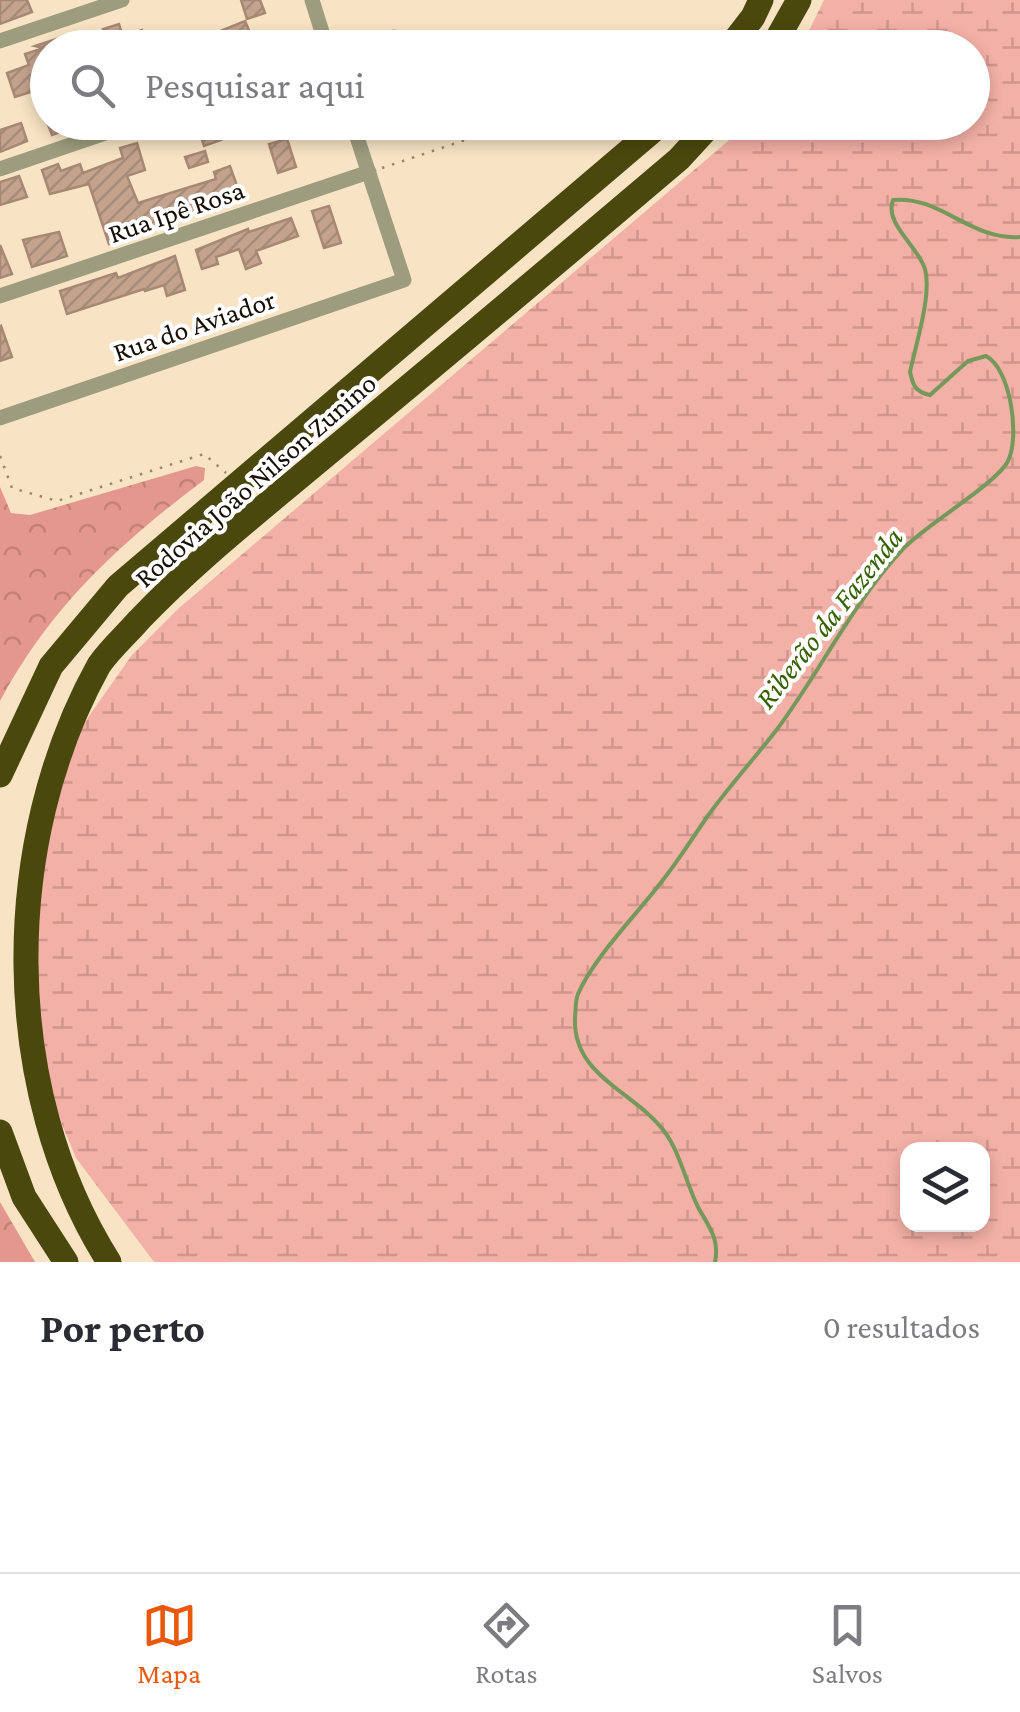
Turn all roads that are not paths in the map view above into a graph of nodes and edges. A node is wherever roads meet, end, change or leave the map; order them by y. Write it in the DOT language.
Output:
graph roads {
  1 [pos="122,0"];
  2 [pos="312,0"];
  3 [pos="761,0"];
  4 [pos="799,0"];
  5 [pos="33,30"];
  6 [pos="321,30"];
  7 [pos="742,30"];
  8 [pos="782,30"];
  9 [pos="30,31"];
  10 [pos="0,41"];
  11 [pos="85,140"];
  12 [pos="358,140"];
  13 [pos="642,140"];
  14 [pos="695,140"];
  15 [pos="0,169"];
  16 [pos="369,172"];
  17 [pos="0,296"];
  18 [pos="0,418"];
  19 [pos="0,775"];
  20 [pos="0,1132"];
  21 [pos="66,1262"];
  22 [pos="110,1262"];
  1 -- 5 [label="street"];
  2 -- 6 [label="street"];
  3 -- 7 [label="highway"];
  4 -- 8 [label="highway"];
  9 -- 10 [label="street"];
  11 -- 15 [label="street"];
  12 -- 16 [label="street"];
  13 -- 19 [label="highway, Rodovia João Nilson Zunino"];
  14 -- 22 [label="highway, Rodovia João Nilson Zunino"];
  16 -- 17 [label="street, Rua Ipê Rosa"];
  16 -- 18 [label="street, Rua do Aviador"];
  20 -- 21 [label="highway"];
}
